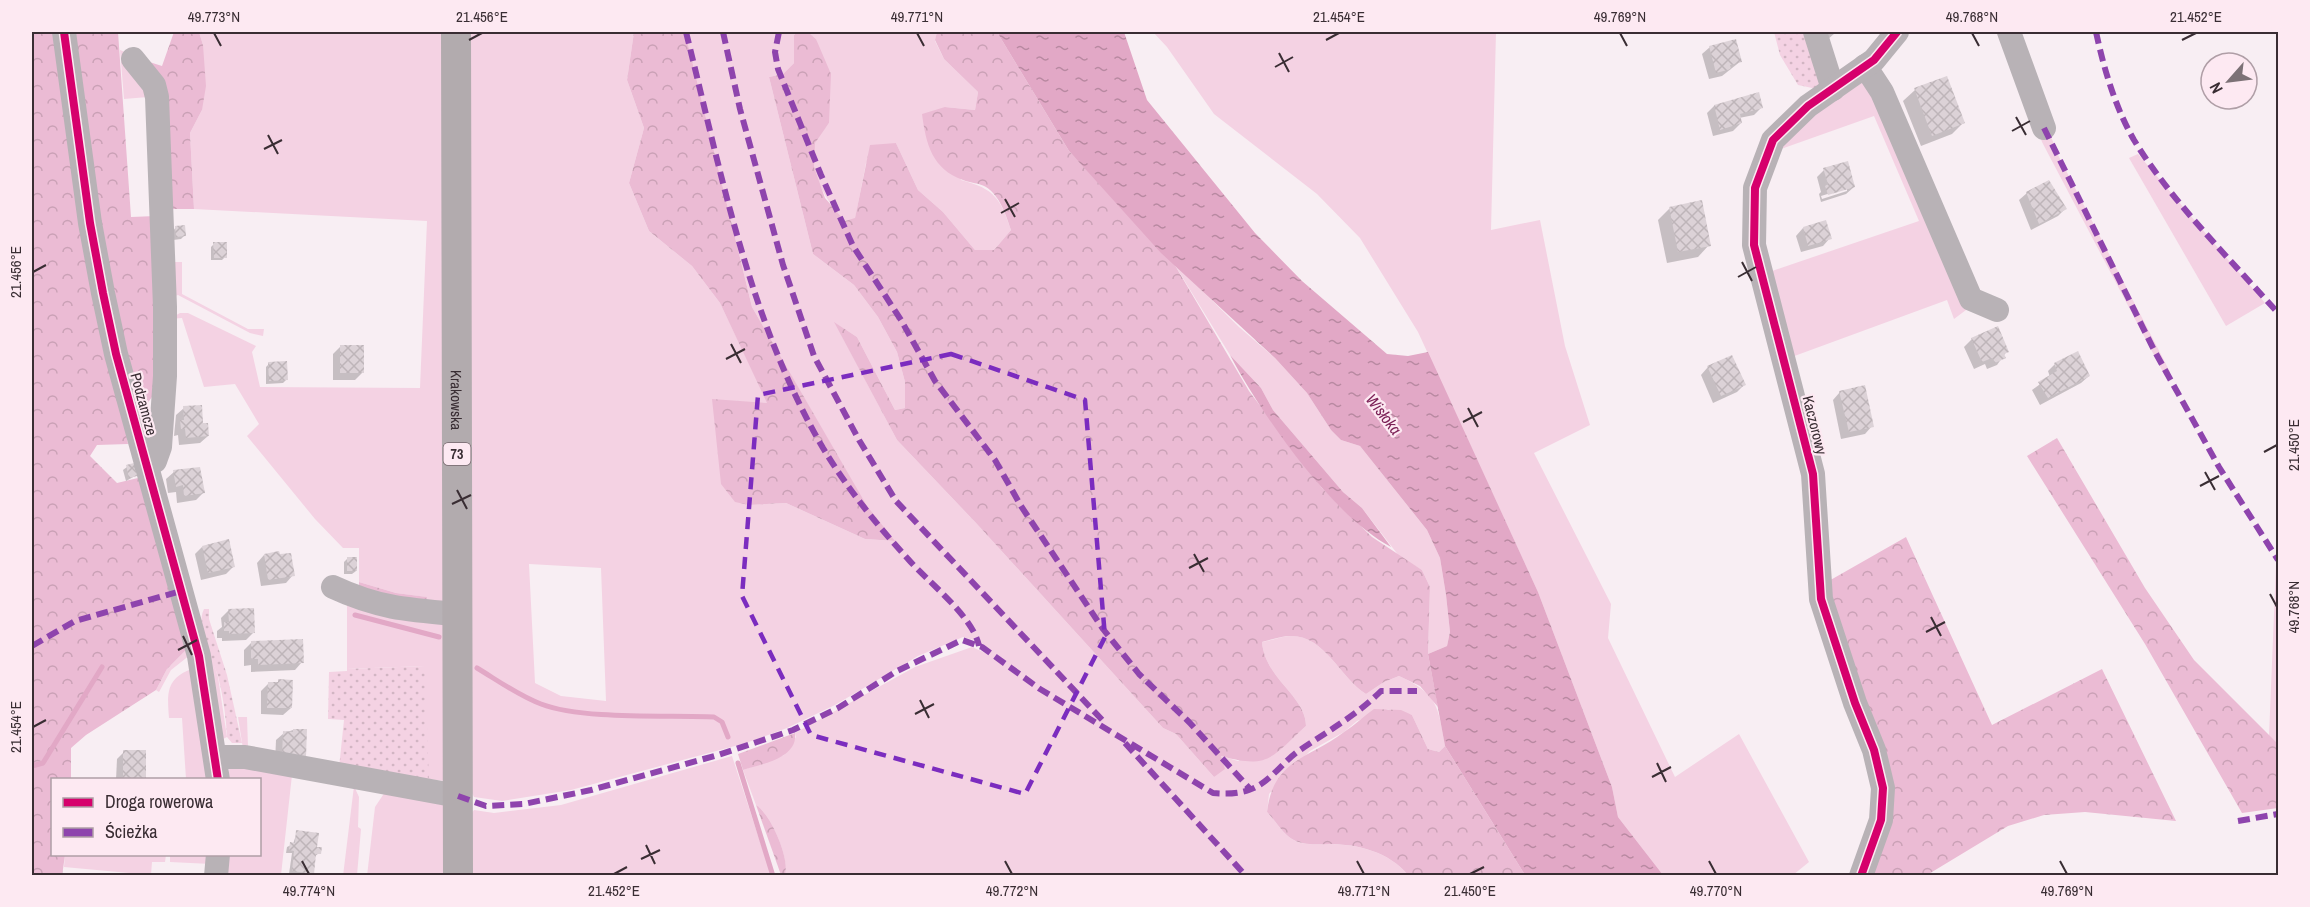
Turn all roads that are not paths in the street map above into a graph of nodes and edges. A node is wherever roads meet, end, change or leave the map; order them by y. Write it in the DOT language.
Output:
graph roads {
  1 [pos="64,32"];
  2 [pos="456,32"];
  3 [pos="1815,32"];
  4 [pos="1897,32"];
  5 [pos="2009,32"];
  6 [pos="133,59"];
  7 [pos="1865,66"];
  8 [pos="1833,89"];
  9 [pos="2044,128"];
  10 [pos="1997,310"];
  11 [pos="146,465"];
  12 [pos="333,587"];
  13 [pos="458,614"];
  14 [pos="217,768"];
  15 [pos="458,796"];
  16 [pos="218,856"];
  17 [pos="216,876"];
  18 [pos="458,876"];
  19 [pos="1861,876"];
  1 -- 11 [label="street, Podzamcze"];
  2 -- 13 [label="main road, Krakowska / 73"];
  3 -- 8 [label="street"];
  4 -- 7 [label="street, Kaczorowy"];
  5 -- 9 [label="street"];
  6 -- 11 [label="street"];
  7 -- 8 [label="street, Kaczorowy"];
  7 -- 10 [label="street"];
  8 -- 19 [label="street, Kaczorowy"];
  11 -- 14 [label="street, Podzamcze"];
  12 -- 13 [label="street"];
  13 -- 15 [label="main road, Krakowska / 73"];
  14 -- 15 [label="street"];
  15 -- 18 [label="main road, Krakowska / 73"];
  16 -- 17 [label="street"];
}
